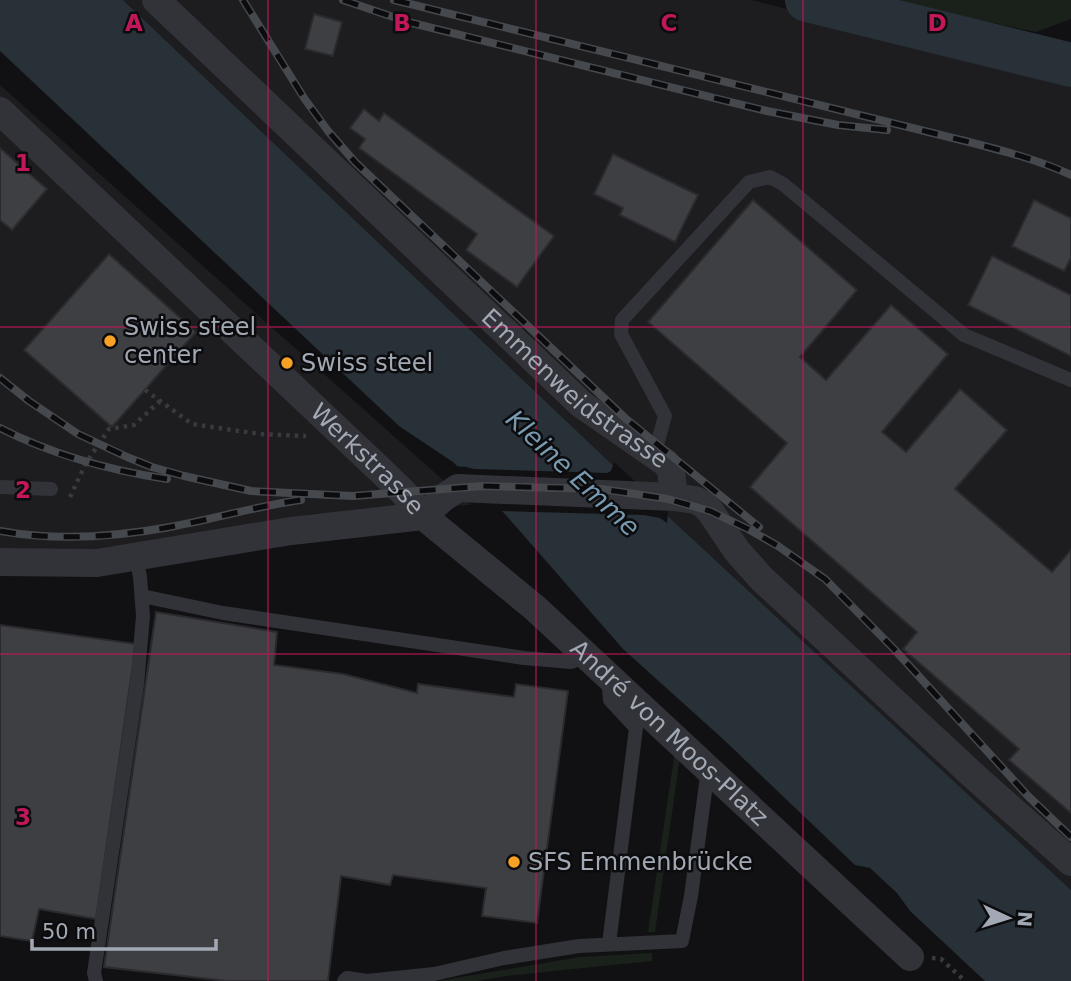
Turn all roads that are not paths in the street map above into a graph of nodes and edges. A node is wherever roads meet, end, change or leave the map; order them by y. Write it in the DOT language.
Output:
graph roads {
  1 [pos="156,0"];
  2 [pos="0,111"];
  3 [pos="1071,380"];
  4 [pos="652,453"];
  5 [pos="4,484"];
  6 [pos="51,489"];
  7 [pos="663,497"];
  8 [pos="423,516"];
  9 [pos="136,557"];
  10 [pos="0,562"];
  11 [pos="142,596"];
  12 [pos="587,656"];
  13 [pos="607,675"];
  14 [pos="708,769"];
  15 [pos="1071,862"];
  16 [pos="610,944"];
  17 [pos="910,957"];
  18 [pos="94,975"];
  19 [pos="344,981"];
  1 -- 4 [label="street, Emmenweidstrasse"];
  2 -- 8 [label="street, Werkstrasse"];
  3 -- 4 [label="lane"];
  4 -- 7 [label="street, Emmenweidstrasse"];
  5 -- 6 [label="lane"];
  7 -- 8 [label="street"];
  7 -- 15 [label="street, Emmenweidstrasse"];
  8 -- 9 [label="street, Werkstrasse"];
  8 -- 12 [label="street, André von Moos-Platz"];
  9 -- 10 [label="street, Werkstrasse"];
  9 -- 11 [label="lane"];
  11 -- 12 [label="lane"];
  11 -- 18 [label="lane"];
  12 -- 13 [label="street, André von Moos-Platz"];
  13 -- 14 [label="street, André von Moos-Platz"];
  13 -- 16 [label="lane"];
  14 -- 16 [label="lane"];
  14 -- 17 [label="street, André von Moos-Platz"];
  16 -- 19 [label="lane"];
}
